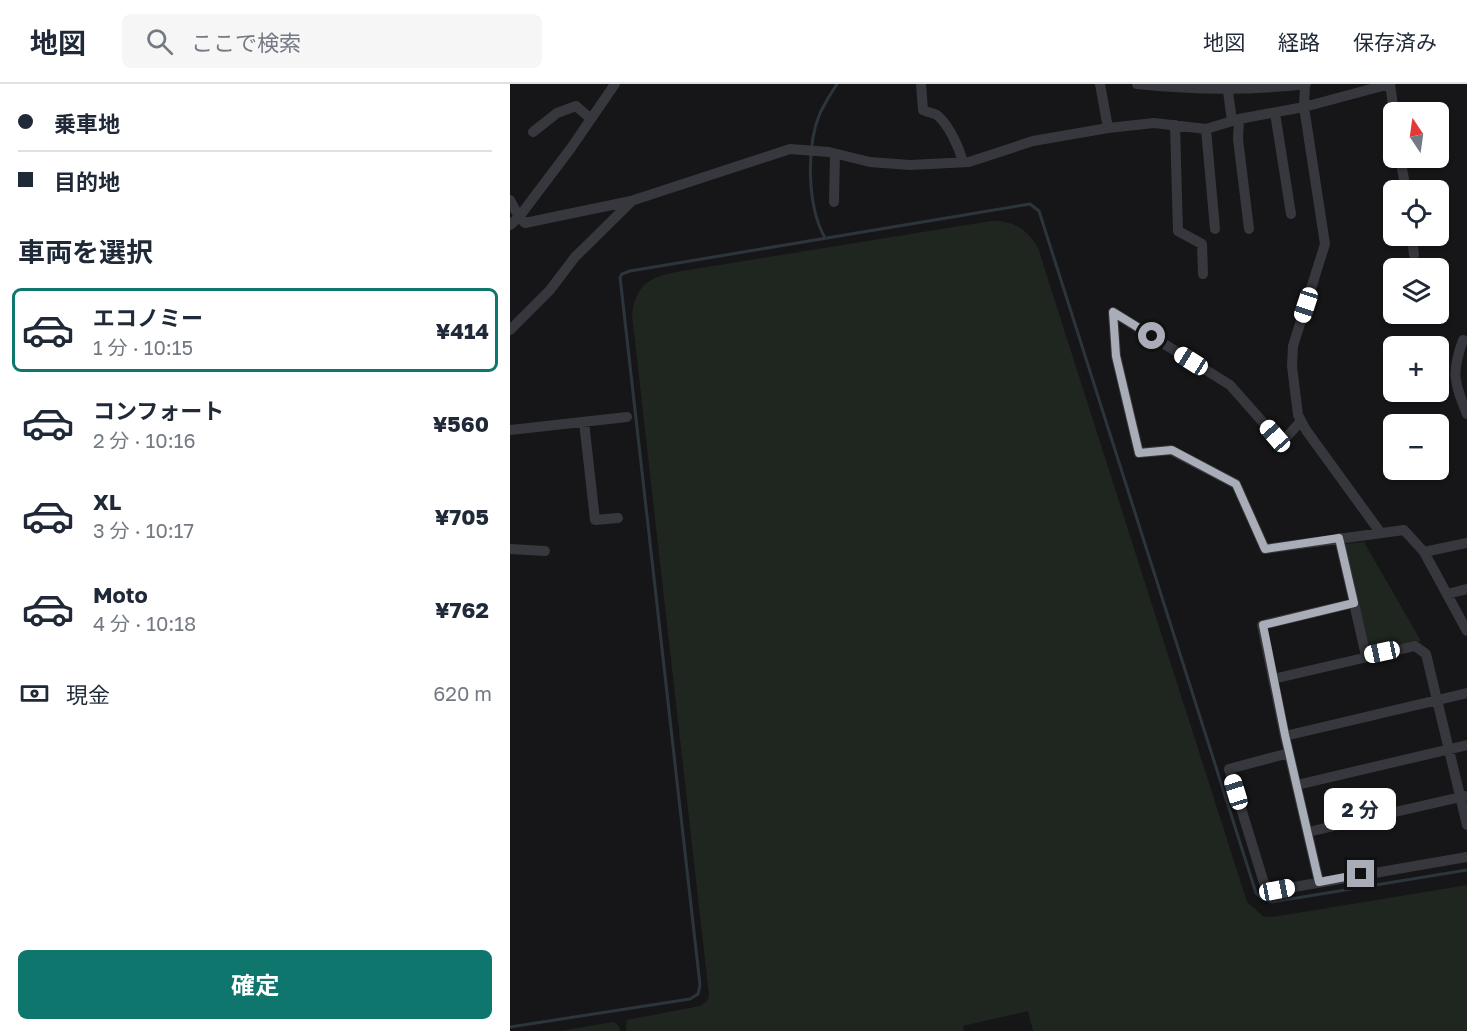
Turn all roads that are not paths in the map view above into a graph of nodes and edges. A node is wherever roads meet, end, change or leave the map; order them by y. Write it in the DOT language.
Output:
graph roads {
  1 [pos="615,84"];
  2 [pos="921,84"];
  3 [pos="1100,84"];
  4 [pos="1137,84"];
  5 [pos="1305,84"];
  6 [pos="1390,84"];
  7 [pos="1228,87"];
  8 [pos="1393,102"];
  9 [pos="1304,107"];
  10 [pos="1275,112"];
  11 [pos="591,119"];
  12 [pos="1236,120"];
  13 [pos="1174,125"];
  14 [pos="1108,128"];
  15 [pos="1206,129"];
  16 [pos="533,132"];
  17 [pos="834,154"];
  18 [pos="963,162"];
  19 [pos="510,200"];
  20 [pos="631,201"];
  21 [pos="834,202"];
  22 [pos="1291,214"];
  23 [pos="519,217"];
  24 [pos="510,225"];
  25 [pos="1215,229"];
  26 [pos="1249,229"];
  27 [pos="1413,246"];
  28 [pos="1414,255"];
  29 [pos="1203,274"];
  30 [pos="510,330"];
  31 [pos="1463,340"];
  32 [pos="1467,414"];
  33 [pos="627,417"];
  34 [pos="1301,421"];
  35 [pos="584,422"];
  36 [pos="510,430"];
  37 [pos="618,518"];
  38 [pos="1380,532"];
  39 [pos="1339,538"];
  40 [pos="1467,543"];
  41 [pos="510,549"];
  42 [pos="545,551"];
  43 [pos="1424,552"];
  44 [pos="1467,589"];
  45 [pos="1447,594"];
  46 [pos="1354,603"];
  47 [pos="1467,631"];
  48 [pos="1366,656"];
  49 [pos="1273,679"];
  50 [pos="1467,693"];
  51 [pos="1437,700"];
  52 [pos="1285,735"];
  53 [pos="1467,745"];
  54 [pos="1450,750"];
  55 [pos="1289,753"];
  56 [pos="1297,785"];
  57 [pos="1464,796"];
  58 [pos="1467,825"];
  59 [pos="1308,832"];
  60 [pos="1467,857"];
  61 [pos="1319,882"];
  1 -- 11 [label="street"];
  2 -- 18 [label="street"];
  3 -- 14 [label="street"];
  4 -- 7 [label="street"];
  5 -- 7 [label="street"];
  5 -- 9 [label="street"];
  6 -- 8 [label="street"];
  6 -- 9 [label="street"];
  7 -- 12 [label="street"];
  9 -- 10 [label="street"];
  9 -- 34 [label="street"];
  10 -- 12 [label="street"];
  10 -- 22 [label="street"];
  11 -- 16 [label="street"];
  11 -- 23 [label="street"];
  12 -- 15 [label="street"];
  12 -- 26 [label="street"];
  13 -- 14 [label="street"];
  13 -- 15 [label="street"];
  13 -- 29 [label="street"];
  14 -- 18 [label="street"];
  15 -- 25 [label="street"];
  17 -- 18 [label="street"];
  17 -- 20 [label="street"];
  17 -- 21 [label="street"];
  19 -- 23 [label="street"];
  20 -- 23 [label="street"];
  20 -- 30 [label="street"];
  23 -- 24 [label="street"];
  27 -- 28 [label="street"];
  31 -- 32 [label="street"];
  33 -- 35 [label="street"];
  34 -- 38 [label="street"];
  34 -- 39 [label="street"];
  35 -- 36 [label="street"];
  35 -- 37 [label="street"];
  38 -- 39 [label="street"];
  38 -- 43 [label="street"];
  39 -- 46 [label="street"];
  40 -- 43 [label="street"];
  41 -- 42 [label="street"];
  43 -- 45 [label="street"];
  44 -- 45 [label="street"];
  45 -- 47 [label="street"];
  46 -- 48 [label="street"];
  46 -- 49 [label="street"];
  48 -- 49 [label="street"];
  48 -- 51 [label="street"];
  49 -- 52 [label="street"];
  50 -- 51 [label="street"];
  51 -- 52 [label="street"];
  51 -- 54 [label="street"];
  52 -- 55 [label="street"];
  53 -- 54 [label="street"];
  54 -- 56 [label="street"];
  54 -- 57 [label="street"];
  55 -- 56 [label="street"];
  55 -- 61 [label="street"];
  56 -- 59 [label="street"];
  57 -- 58 [label="street"];
  57 -- 59 [label="street"];
  59 -- 61 [label="street"];
  60 -- 61 [label="street"];
}
